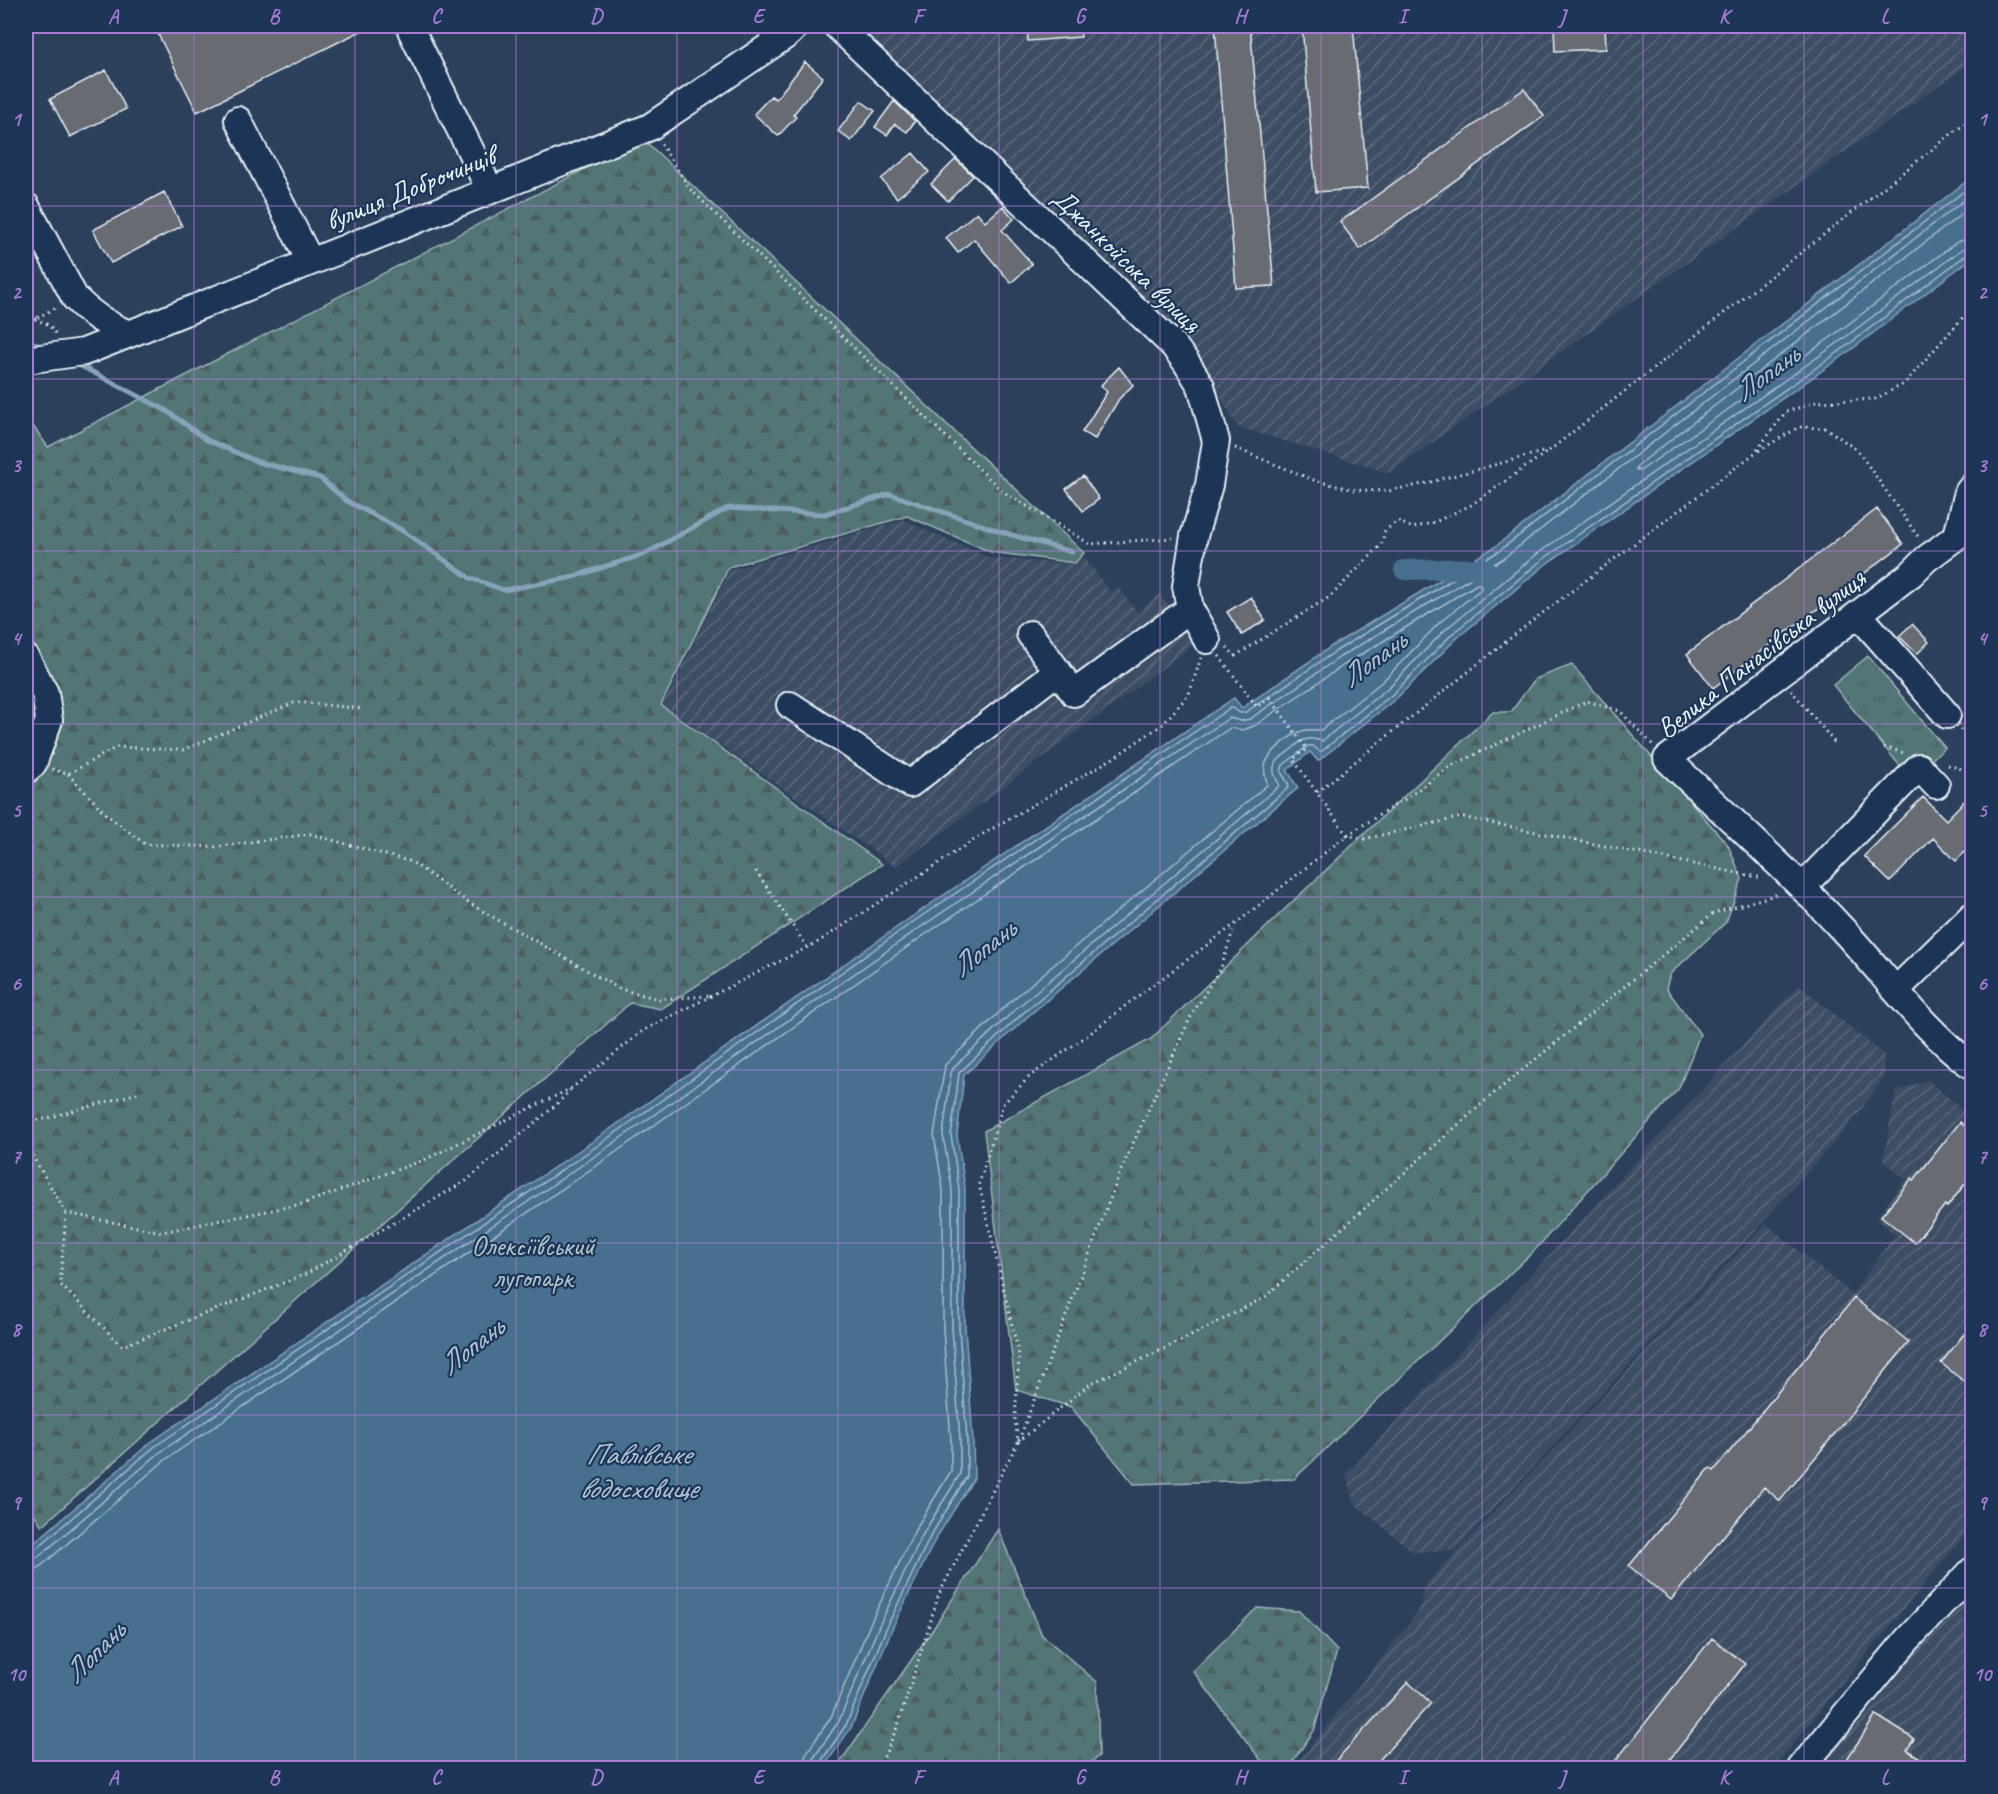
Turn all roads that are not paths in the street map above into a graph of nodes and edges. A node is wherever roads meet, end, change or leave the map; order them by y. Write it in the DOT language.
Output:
graph roads {
  1 [pos="837,26"];
  2 [pos="786,28"];
  3 [pos="411,30"];
  4 [pos="238,120"];
  5 [pos="490,189"];
  6 [pos="26,206"];
  7 [pos="310,261"];
  8 [pos="128,334"];
  9 [pos="26,360"];
  10 [pos="1972,486"];
  11 [pos="1190,609"];
  12 [pos="1858,615"];
  13 [pos="1030,634"];
  14 [pos="1207,640"];
  15 [pos="26,658"];
  16 [pos="1058,671"];
  17 [pos="790,705"];
  18 [pos="1947,714"];
  19 [pos="29,767"];
  20 [pos="1936,785"];
  21 [pos="1802,887"];
  22 [pos="1972,916"];
  23 [pos="1896,989"];
  24 [pos="1972,1066"];
  25 [pos="1972,1571"];
  26 [pos="1801,1768"];
  1 -- 11 [label="street, Джанкойська вулиця"];
  2 -- 5 [label="street, вулиця Доброчинців"];
  3 -- 5 [label="street"];
  4 -- 7 [label="street"];
  5 -- 7 [label="street, вулиця Доброчинців"];
  6 -- 8 [label="street"];
  7 -- 8 [label="street, вулиця Доброчинців"];
  8 -- 9 [label="street, вулиця Доброчинців"];
  10 -- 12 [label="street, Велика Панасівська вулиця"];
  11 -- 14 [label="street"];
  11 -- 16 [label="street"];
  12 -- 18 [label="street"];
  12 -- 21 [label="street, Велика Панасівська вулиця"];
  13 -- 16 [label="street"];
  15 -- 19 [label="street"];
  16 -- 17 [label="street"];
  20 -- 21 [label="street"];
  21 -- 23 [label="street, Велика Панасівська вулиця"];
  22 -- 23 [label="street"];
  23 -- 24 [label="street, Велика Панасівська вулиця"];
  25 -- 26 [label="street"];
}
